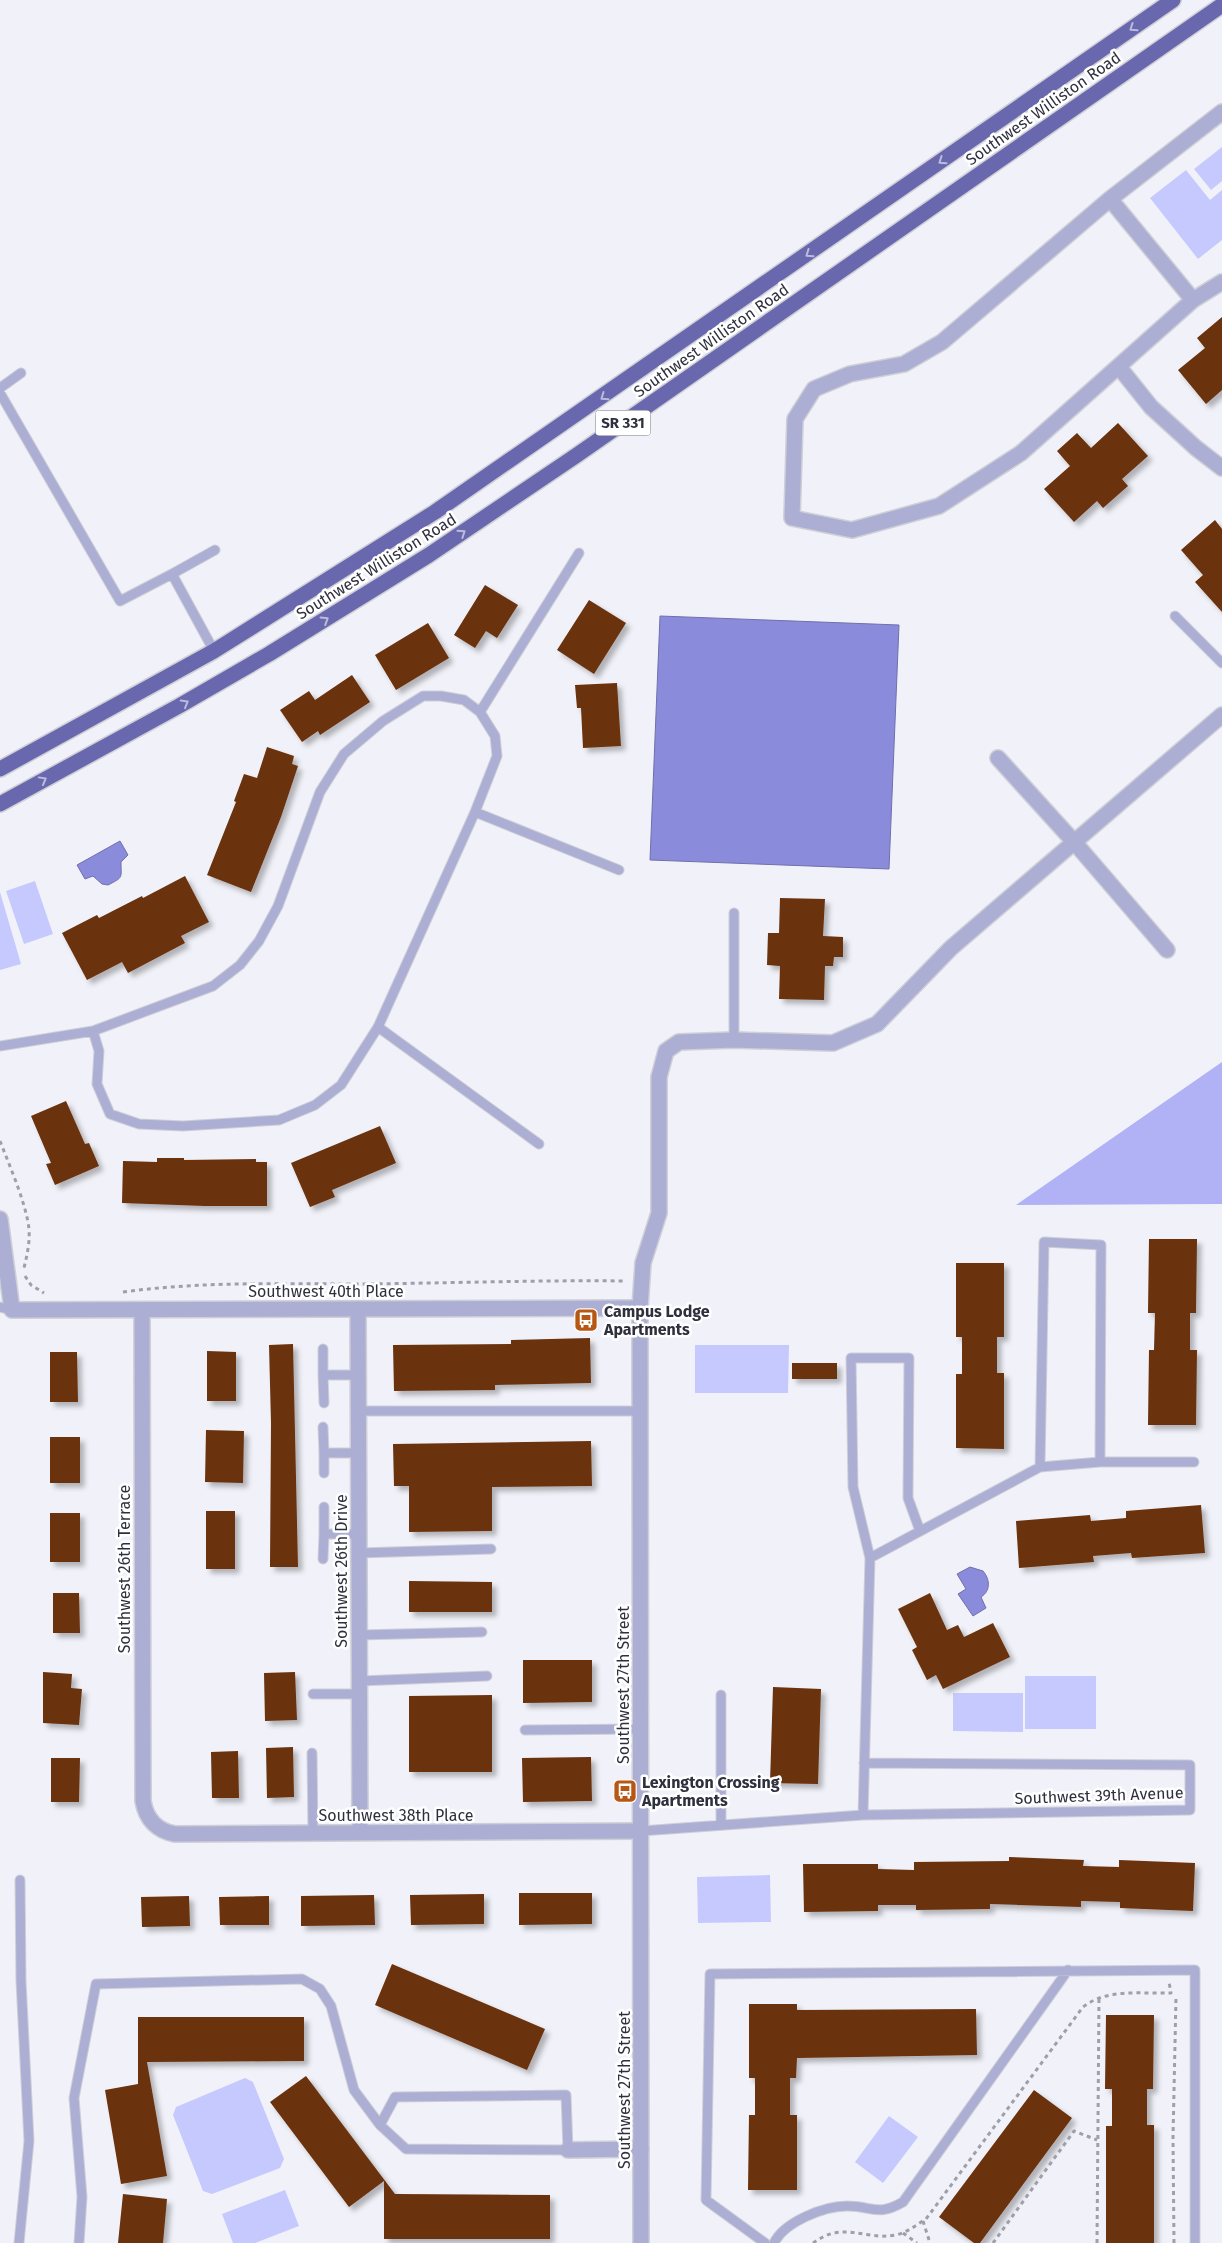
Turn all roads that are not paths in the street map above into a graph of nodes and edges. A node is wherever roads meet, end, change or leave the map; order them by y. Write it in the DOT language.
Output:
graph roads {
  1 [pos="1173,0"];
  2 [pos="1222,5"];
  3 [pos="1222,112"];
  4 [pos="1110,199"];
  5 [pos="1222,282"];
  6 [pos="1193,300"];
  7 [pos="1119,367"];
  8 [pos="21,373"];
  9 [pos="0,388"];
  10 [pos="0,393"];
  11 [pos="1222,468"];
  12 [pos="216,550"];
  13 [pos="579,553"];
  14 [pos="172,574"];
  15 [pos="1174,616"];
  16 [pos="214,652"];
  17 [pos="1222,663"];
  18 [pos="480,712"];
  19 [pos="1222,715"];
  20 [pos="998,758"];
  21 [pos="0,769"];
  22 [pos="0,804"];
  23 [pos="475,812"];
  24 [pos="1076,843"];
  25 [pos="619,870"];
  26 [pos="734,913"];
  27 [pos="1167,950"];
  28 [pos="378,1026"];
  29 [pos="93,1031"];
  30 [pos="734,1040"];
  31 [pos="0,1046"];
  32 [pos="540,1144"];
  33 [pos="0,1219"];
  34 [pos="640,1308"];
  35 [pos="358,1309"];
  36 [pos="4,1310"];
  37 [pos="142,1310"];
  38 [pos="323,1350"];
  39 [pos="323,1375"];
  40 [pos="358,1375"];
  41 [pos="324,1403"];
  42 [pos="358,1411"];
  43 [pos="640,1412"];
  44 [pos="323,1427"];
  45 [pos="324,1453"];
  46 [pos="358,1453"];
  47 [pos="1100,1462"];
  48 [pos="1194,1462"];
  49 [pos="1040,1467"];
  50 [pos="324,1473"];
  51 [pos="324,1508"];
  52 [pos="920,1531"];
  53 [pos="324,1534"];
  54 [pos="359,1534"];
  55 [pos="491,1549"];
  56 [pos="359,1553"];
  57 [pos="870,1558"];
  58 [pos="323,1559"];
  59 [pos="482,1632"];
  60 [pos="359,1635"];
  61 [pos="487,1676"];
  62 [pos="359,1687"];
  63 [pos="313,1694"];
  64 [pos="721,1695"];
  65 [pos="641,1729"];
  66 [pos="525,1730"];
  67 [pos="312,1753"];
  68 [pos="864,1763"];
  69 [pos="863,1815"];
  70 [pos="154,1825"];
  71 [pos="721,1825"];
  72 [pos="641,1831"];
  73 [pos="313,1833"];
  74 [pos="360,1833"];
  75 [pos="20,1880"];
  76 [pos="1068,1970"];
  77 [pos="380,2125"];
  78 [pos="641,2149"];
  79 [pos="568,2150"];
  80 [pos="19,2243"];
  81 [pos="79,2243"];
  82 [pos="641,2243"];
  83 [pos="765,2243"];
  84 [pos="774,2243"];
  85 [pos="1195,2243"];
  1 -- 16 [label="highway, Southwest Williston Road / SR 331, one-way"];
  22 -- 2 [label="highway, Southwest Williston Road / SR 331, one-way"];
  3 -- 4 [label="street"];
  4 -- 6 [label="street"];
  4 -- 7 [label="street"];
  5 -- 6 [label="street"];
  6 -- 7 [label="street"];
  7 -- 11 [label="street"];
  8 -- 9 [label="lane"];
  10 -- 14 [label="lane"];
  12 -- 14 [label="lane"];
  13 -- 18 [label="lane"];
  14 -- 16 [label="lane"];
  15 -- 17 [label="lane"];
  16 -- 21 [label="highway, Southwest Williston Road / SR 331"];
  18 -- 23 [label="lane"];
  18 -- 29 [label="lane"];
  19 -- 24 [label="street, Southwest 27th Street"];
  20 -- 24 [label="street"];
  23 -- 25 [label="lane"];
  23 -- 28 [label="lane"];
  24 -- 27 [label="street"];
  24 -- 30 [label="street, Southwest 27th Street"];
  26 -- 30 [label="lane"];
  28 -- 29 [label="lane"];
  28 -- 32 [label="lane"];
  29 -- 31 [label="lane"];
  30 -- 34 [label="street, Southwest 27th Street"];
  33 -- 36 [label="street"];
  34 -- 35 [label="street, Southwest 40th Place"];
  34 -- 43 [label="street, Southwest 27th Street"];
  35 -- 37 [label="street, Southwest 40th Place"];
  35 -- 40 [label="street, Southwest 26th Drive"];
  36 -- 37 [label="street, Southwest 40th Place"];
  37 -- 70 [label="street, Southwest 26th Terrace"];
  38 -- 39 [label="lane"];
  39 -- 40 [label="lane"];
  39 -- 41 [label="lane"];
  40 -- 42 [label="street, Southwest 26th Drive"];
  42 -- 43 [label="lane"];
  42 -- 46 [label="street, Southwest 26th Drive"];
  43 -- 65 [label="street, Southwest 27th Street"];
  44 -- 45 [label="lane"];
  45 -- 46 [label="lane"];
  45 -- 50 [label="lane"];
  46 -- 54 [label="street, Southwest 26th Drive"];
  47 -- 48 [label="lane"];
  47 -- 49 [label="lane"];
  47 -- 49 [label="lane"];
  49 -- 52 [label="lane"];
  51 -- 53 [label="lane"];
  52 -- 57 [label="lane"];
  52 -- 57 [label="lane"];
  53 -- 54 [label="lane"];
  53 -- 58 [label="lane"];
  54 -- 56 [label="street, Southwest 26th Drive"];
  55 -- 56 [label="lane"];
  56 -- 60 [label="street, Southwest 26th Drive"];
  57 -- 68 [label="lane"];
  59 -- 60 [label="lane"];
  60 -- 62 [label="street, Southwest 26th Drive"];
  61 -- 62 [label="lane"];
  62 -- 63 [label="lane"];
  62 -- 74 [label="street, Southwest 26th Drive"];
  64 -- 71 [label="lane"];
  65 -- 66 [label="lane"];
  65 -- 72 [label="street, Southwest 27th Street"];
  67 -- 73 [label="lane"];
  68 -- 69 [label="lane"];
  68 -- 69 [label="lane, Southwest 39th Avenue"];
  69 -- 71 [label="lane, Southwest 39th Avenue"];
  70 -- 73 [label="street, Southwest 38th Place"];
  71 -- 72 [label="lane, Southwest 39th Avenue"];
  72 -- 74 [label="street, Southwest 38th Place"];
  72 -- 78 [label="street, Southwest 27th Street"];
  73 -- 74 [label="street, Southwest 38th Place"];
  75 -- 80 [label="lane"];
  76 -- 83 [label="lane"];
  76 -- 84 [label="lane"];
  76 -- 85 [label="lane"];
  77 -- 79 [label="lane"];
  77 -- 79 [label="lane"];
  77 -- 81 [label="lane"];
  78 -- 79 [label="street"];
  78 -- 82 [label="street, Southwest 27th Street"];
}
